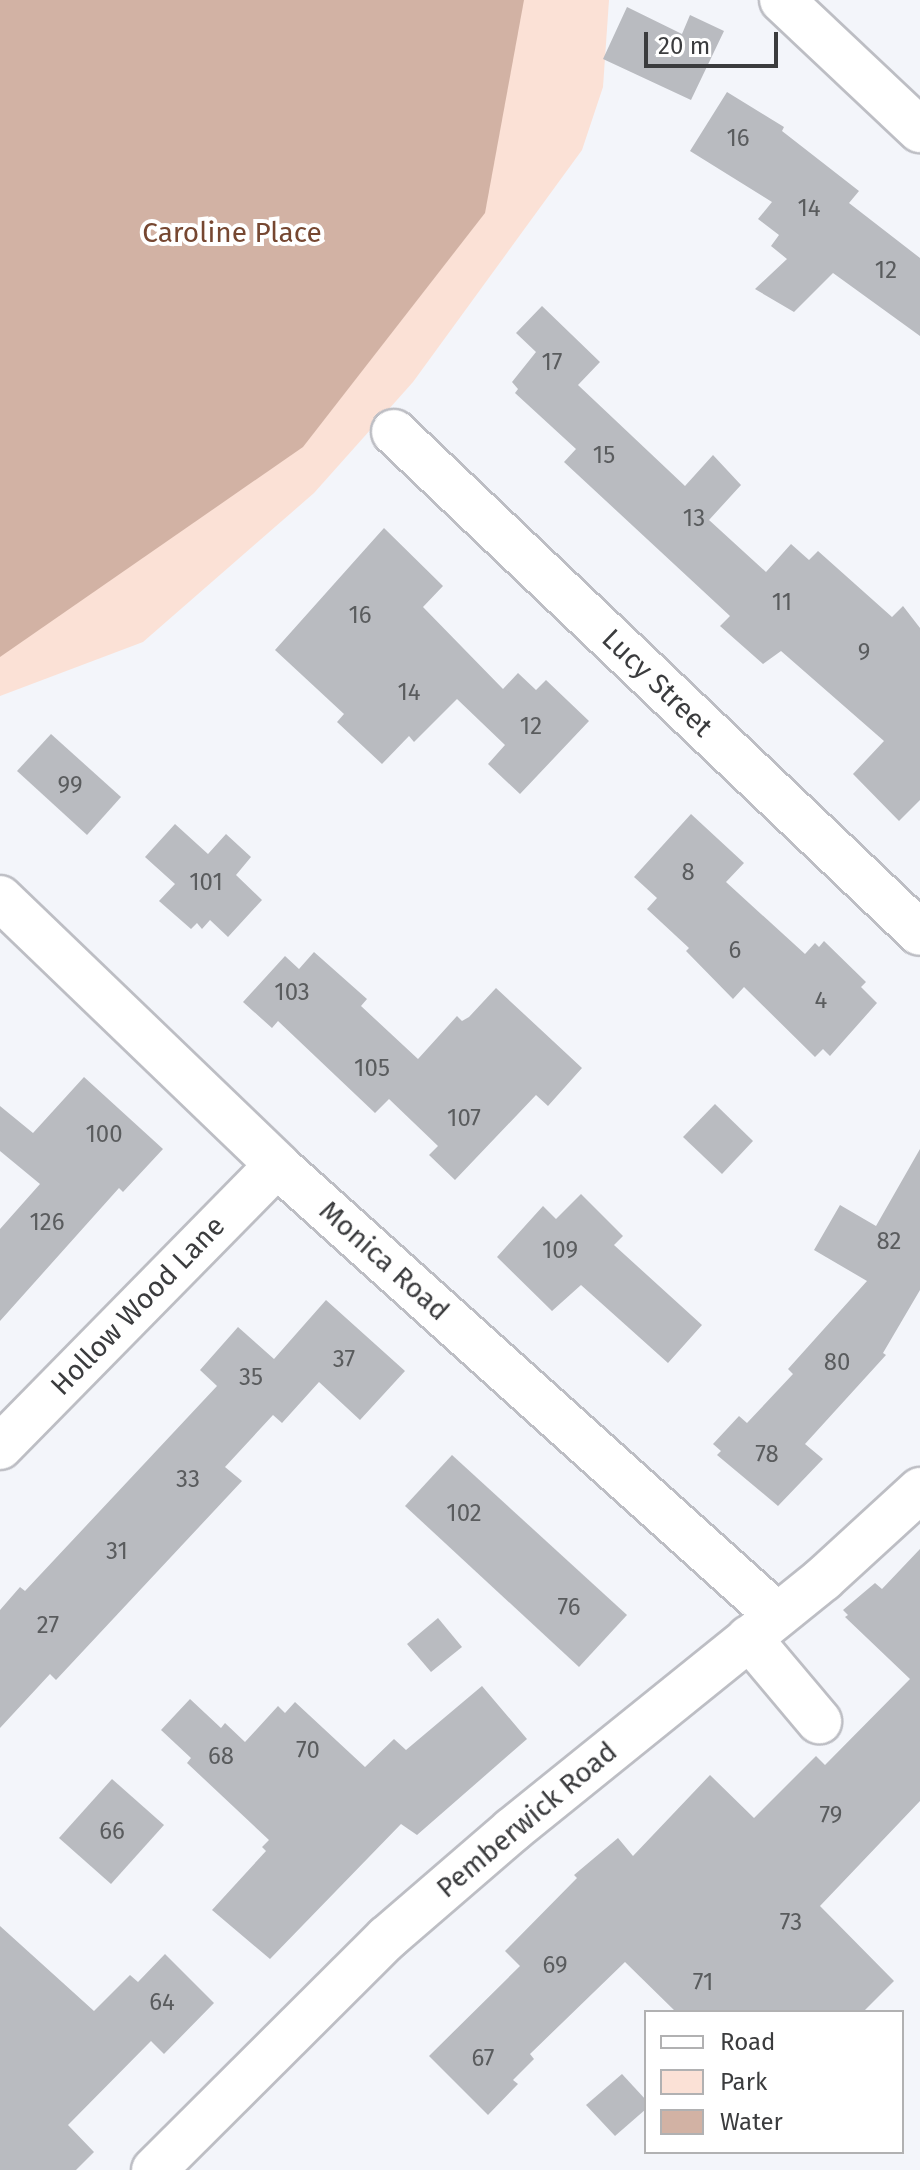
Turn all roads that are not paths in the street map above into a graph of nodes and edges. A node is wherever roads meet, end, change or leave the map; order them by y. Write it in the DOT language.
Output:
graph roads {
  1 [pos="782,0"];
  2 [pos="920,130"];
  3 [pos="394,432"];
  4 [pos="0,898"];
  5 [pos="920,933"];
  6 [pos="277,1165"];
  7 [pos="0,1447"];
  8 [pos="920,1490"];
  9 [pos="763,1626"];
  10 [pos="819,1721"];
  11 [pos="154,2170"];
  1 -- 2 [label="street"];
  3 -- 5 [label="street, Lucy Street"];
  4 -- 6 [label="street, Monica Road"];
  6 -- 7 [label="street, Hollow Wood Lane"];
  6 -- 9 [label="street, Monica Road"];
  8 -- 9 [label="street, Pemberwick Road"];
  9 -- 10 [label="street, Monica Road"];
  9 -- 11 [label="street, Pemberwick Road"];
}
